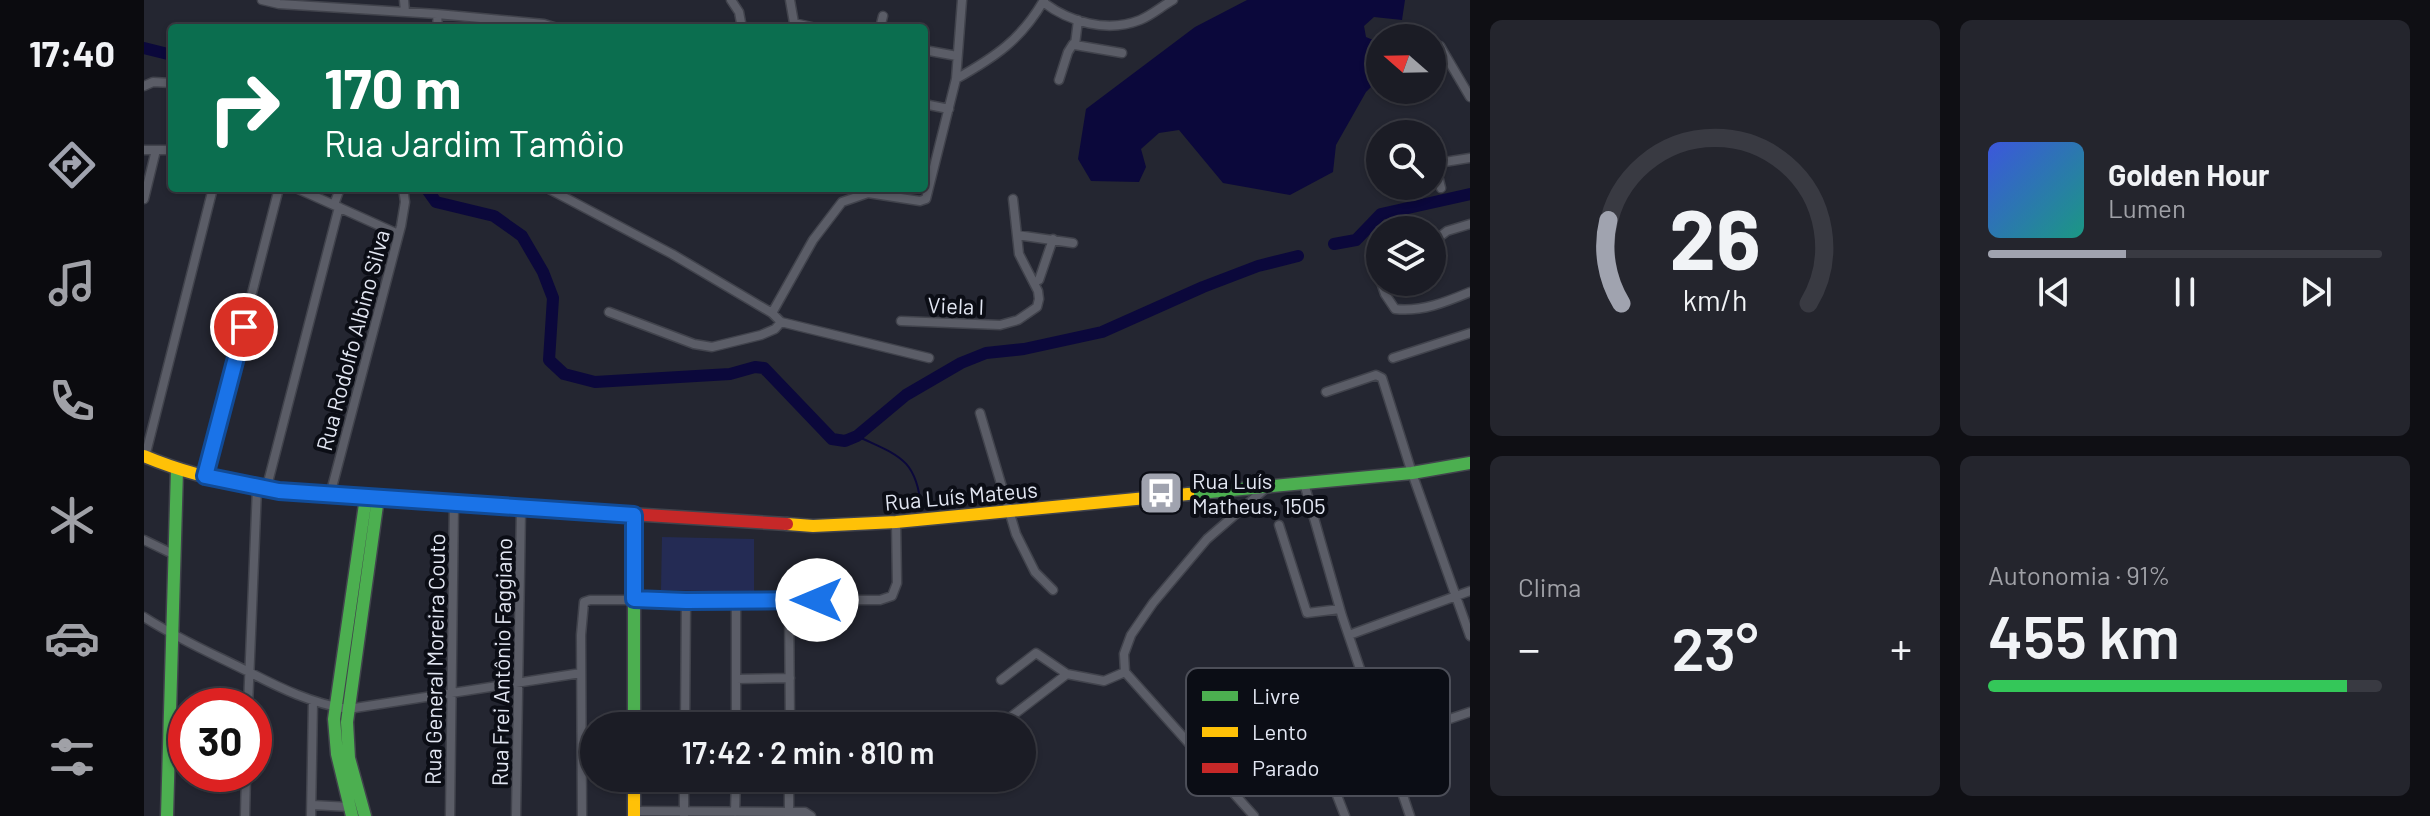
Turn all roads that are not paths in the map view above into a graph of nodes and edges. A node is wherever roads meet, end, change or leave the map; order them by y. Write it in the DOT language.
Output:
graph roads {
  1 [pos="262,0"];
  2 [pos="404,0"];
  3 [pos="731,0"];
  4 [pos="790,0"];
  5 [pos="962,0"];
  6 [pos="1173,0"];
  7 [pos="1043,1"];
  8 [pos="405,12"];
  9 [pos="437,14"];
  10 [pos="883,16"];
  11 [pos="1078,20"];
  12 [pos="438,24"];
  13 [pos="544,24"];
  14 [pos="741,24"];
  15 [pos="798,24"];
  16 [pos="881,24"];
  17 [pos="1073,44"];
  18 [pos="928,51"];
  19 [pos="1122,53"];
  20 [pos="957,56"];
  21 [pos="1446,56"];
  22 [pos="956,79"];
  23 [pos="1059,80"];
  24 [pos="168,83"];
  25 [pos="144,86"];
  26 [pos="1470,97"];
  27 [pos="928,105"];
  28 [pos="949,109"];
  29 [pos="144,150"];
  30 [pos="156,150"];
  31 [pos="168,150"];
  32 [pos="1470,158"];
  33 [pos="1446,161"];
  34 [pos="928,191"];
  35 [pos="212,192"];
  36 [pos="278,192"];
  37 [pos="305,192"];
  38 [pos="339,192"];
  39 [pos="404,192"];
  40 [pos="555,192"];
  41 [pos="928,192"];
  42 [pos="144,199"];
  43 [pos="1013,199"];
  44 [pos="336,206"];
  45 [pos="1470,224"];
  46 [pos="1446,232"];
  47 [pos="398,234"];
  48 [pos="1017,235"];
  49 [pos="1053,239"];
  50 [pos="1073,243"];
  51 [pos="1039,280"];
  52 [pos="1470,292"];
  53 [pos="1386,296"];
  54 [pos="609,312"];
  55 [pos="772,313"];
  56 [pos="901,321"];
  57 [pos="781,322"];
  58 [pos="1470,333"];
  59 [pos="929,358"];
  60 [pos="1393,358"];
  61 [pos="1326,392"];
  62 [pos="980,413"];
  63 [pos="144,457"];
  64 [pos="1470,463"];
  65 [pos="177,470"];
  66 [pos="1412,473"];
  67 [pos="205,476"];
  68 [pos="1304,483"];
  69 [pos="1268,486"];
  70 [pos="262,489"];
  71 [pos="330,495"];
  72 [pos="372,498"];
  73 [pos="454,503"];
  74 [pos="521,508"];
  75 [pos="1008,511"];
  76 [pos="634,515"];
  77 [pos="896,522"];
  78 [pos="1279,525"];
  79 [pos="144,540"];
  80 [pos="175,555"];
  81 [pos="1053,590"];
  82 [pos="1470,591"];
  83 [pos="1456,596"];
  84 [pos="634,599"];
  85 [pos="789,600"];
  86 [pos="686,601"];
  87 [pos="736,601"];
  88 [pos="1341,612"];
  89 [pos="144,617"];
  90 [pos="1349,635"];
  91 [pos="1470,636"];
  92 [pos="174,637"];
  93 [pos="1360,668"];
  94 [pos="249,672"];
  95 [pos="1125,672"];
  96 [pos="581,673"];
  97 [pos="1067,674"];
  98 [pos="790,678"];
  99 [pos="736,679"];
  100 [pos="1001,680"];
  101 [pos="519,681"];
  102 [pos="249,688"];
  103 [pos="451,694"];
  104 [pos="313,701"];
  105 [pos="342,708"];
  106 [pos="582,712"];
  107 [pos="634,712"];
  108 [pos="685,712"];
  109 [pos="736,712"];
  110 [pos="790,712"];
  111 [pos="1017,712"];
  112 [pos="1470,712"];
  113 [pos="1450,719"];
  114 [pos="1186,740"];
  115 [pos="246,792"];
  116 [pos="582,792"];
  117 [pos="634,792"];
  118 [pos="684,792"];
  119 [pos="736,792"];
  120 [pos="789,792"];
  121 [pos="1236,796"];
  122 [pos="1337,796"];
  123 [pos="1403,796"];
  124 [pos="312,805"];
  125 [pos="351,812"];
  126 [pos="735,812"];
  127 [pos="789,812"];
  128 [pos="634,814"];
  129 [pos="684,814"];
  130 [pos="167,816"];
  131 [pos="245,816"];
  132 [pos="311,816"];
  133 [pos="365,816"];
  134 [pos="450,816"];
  135 [pos="516,816"];
  136 [pos="582,816"];
  137 [pos="811,816"];
  138 [pos="1254,816"];
  139 [pos="1345,816"];
  140 [pos="1410,816"];
  1 -- 8 [label="street"];
  2 -- 8 [label="street"];
  3 -- 14 [label="street"];
  4 -- 15 [label="street"];
  5 -- 20 [label="street"];
  6 -- 11 [label="street"];
  7 -- 11 [label="street"];
  7 -- 22 [label="street"];
  8 -- 9 [label="street"];
  9 -- 12 [label="street"];
  9 -- 13 [label="street"];
  10 -- 16 [label="street"];
  11 -- 17 [label="street"];
  17 -- 19 [label="street"];
  17 -- 23 [label="street"];
  18 -- 20 [label="street"];
  20 -- 22 [label="street"];
  21 -- 26 [label="street"];
  22 -- 28 [label="street"];
  24 -- 25 [label="street"];
  27 -- 28 [label="street"];
  28 -- 34 [label="street"];
  29 -- 30 [label="street"];
  30 -- 31 [label="street"];
  30 -- 42 [label="street"];
  32 -- 33 [label="street"];
  35 -- 63 [label="street"];
  36 -- 67 [label="street"];
  37 -- 44 [label="street"];
  38 -- 44 [label="street"];
  39 -- 47 [label="street, Rua Rodolfo Albino Silva"];
  40 -- 55 [label="street"];
  41 -- 55 [label="street"];
  43 -- 48 [label="street"];
  44 -- 47 [label="street"];
  44 -- 70 [label="street"];
  45 -- 46 [label="street"];
  47 -- 71 [label="street, Rua Rodolfo Albino Silva"];
  48 -- 49 [label="street"];
  48 -- 56 [label="street, Viela I"];
  49 -- 50 [label="street"];
  49 -- 51 [label="street"];
  52 -- 53 [label="street"];
  54 -- 57 [label="street"];
  55 -- 57 [label="street"];
  57 -- 59 [label="street"];
  58 -- 60 [label="street"];
  61 -- 66 [label="street"];
  62 -- 75 [label="street"];
  63 -- 65 [label="main road, Rua Luís Mateus"];
  64 -- 66 [label="main road, Rua Luís Mateus"];
  65 -- 67 [label="main road, Rua Luís Mateus"];
  65 -- 80 [label="main road"];
  66 -- 68 [label="main road, Rua Luís Mateus"];
  66 -- 83 [label="street"];
  67 -- 70 [label="main road, Rua Luís Mateus"];
  68 -- 69 [label="main road, Rua Luís Mateus"];
  68 -- 88 [label="street"];
  69 -- 75 [label="main road, Rua Luís Mateus"];
  69 -- 95 [label="street"];
  70 -- 71 [label="main road, Rua Luís Mateus"];
  70 -- 94 [label="street"];
  71 -- 72 [label="main road, Rua Luís Mateus"];
  72 -- 73 [label="main road, Rua Luís Mateus"];
  72 -- 105 [label="main road"];
  73 -- 74 [label="main road, Rua Luís Mateus"];
  73 -- 103 [label="street, Rua General Moreira Couto"];
  74 -- 76 [label="main road, Rua Luís Mateus"];
  74 -- 101 [label="street, Rua Frei Antônio Faggiano"];
  75 -- 77 [label="main road, Rua Luís Mateus"];
  75 -- 81 [label="street"];
  76 -- 77 [label="main road, Rua Luís Mateus"];
  76 -- 84 [label="main road"];
  77 -- 85 [label="street"];
  78 -- 88 [label="street"];
  79 -- 80 [label="street"];
  80 -- 92 [label="main road"];
  82 -- 83 [label="street"];
  83 -- 90 [label="street"];
  83 -- 91 [label="street"];
  84 -- 86 [label="street"];
  84 -- 96 [label="street"];
  84 -- 107 [label="main road"];
  85 -- 87 [label="street"];
  85 -- 98 [label="street"];
  86 -- 87 [label="street"];
  86 -- 108 [label="street"];
  87 -- 99 [label="street"];
  88 -- 90 [label="street"];
  89 -- 92 [label="street"];
  90 -- 93 [label="street"];
  92 -- 94 [label="street"];
  92 -- 130 [label="main road"];
  94 -- 102 [label="street"];
  94 -- 104 [label="street"];
  95 -- 97 [label="street"];
  95 -- 114 [label="street"];
  96 -- 101 [label="street"];
  96 -- 106 [label="street"];
  97 -- 100 [label="street"];
  97 -- 111 [label="street"];
  98 -- 99 [label="street"];
  98 -- 110 [label="street"];
  99 -- 109 [label="street"];
  101 -- 103 [label="street"];
  101 -- 135 [label="street, Rua Frei Antônio Faggiano"];
  103 -- 105 [label="street"];
  103 -- 134 [label="street, Rua General Moreira Couto"];
  104 -- 105 [label="street"];
  104 -- 124 [label="street"];
  105 -- 125 [label="main road"];
  105 -- 133 [label="main road"];
  112 -- 113 [label="street"];
  115 -- 131 [label="street"];
  116 -- 136 [label="street"];
  117 -- 128 [label="main road"];
  118 -- 129 [label="street"];
  119 -- 126 [label="street"];
  120 -- 127 [label="street"];
  121 -- 138 [label="street"];
  122 -- 139 [label="street"];
  123 -- 140 [label="street"];
  124 -- 125 [label="street"];
  124 -- 132 [label="street"];
  126 -- 127 [label="street"];
  126 -- 129 [label="street"];
  127 -- 137 [label="street"];
  128 -- 129 [label="street"];
}
